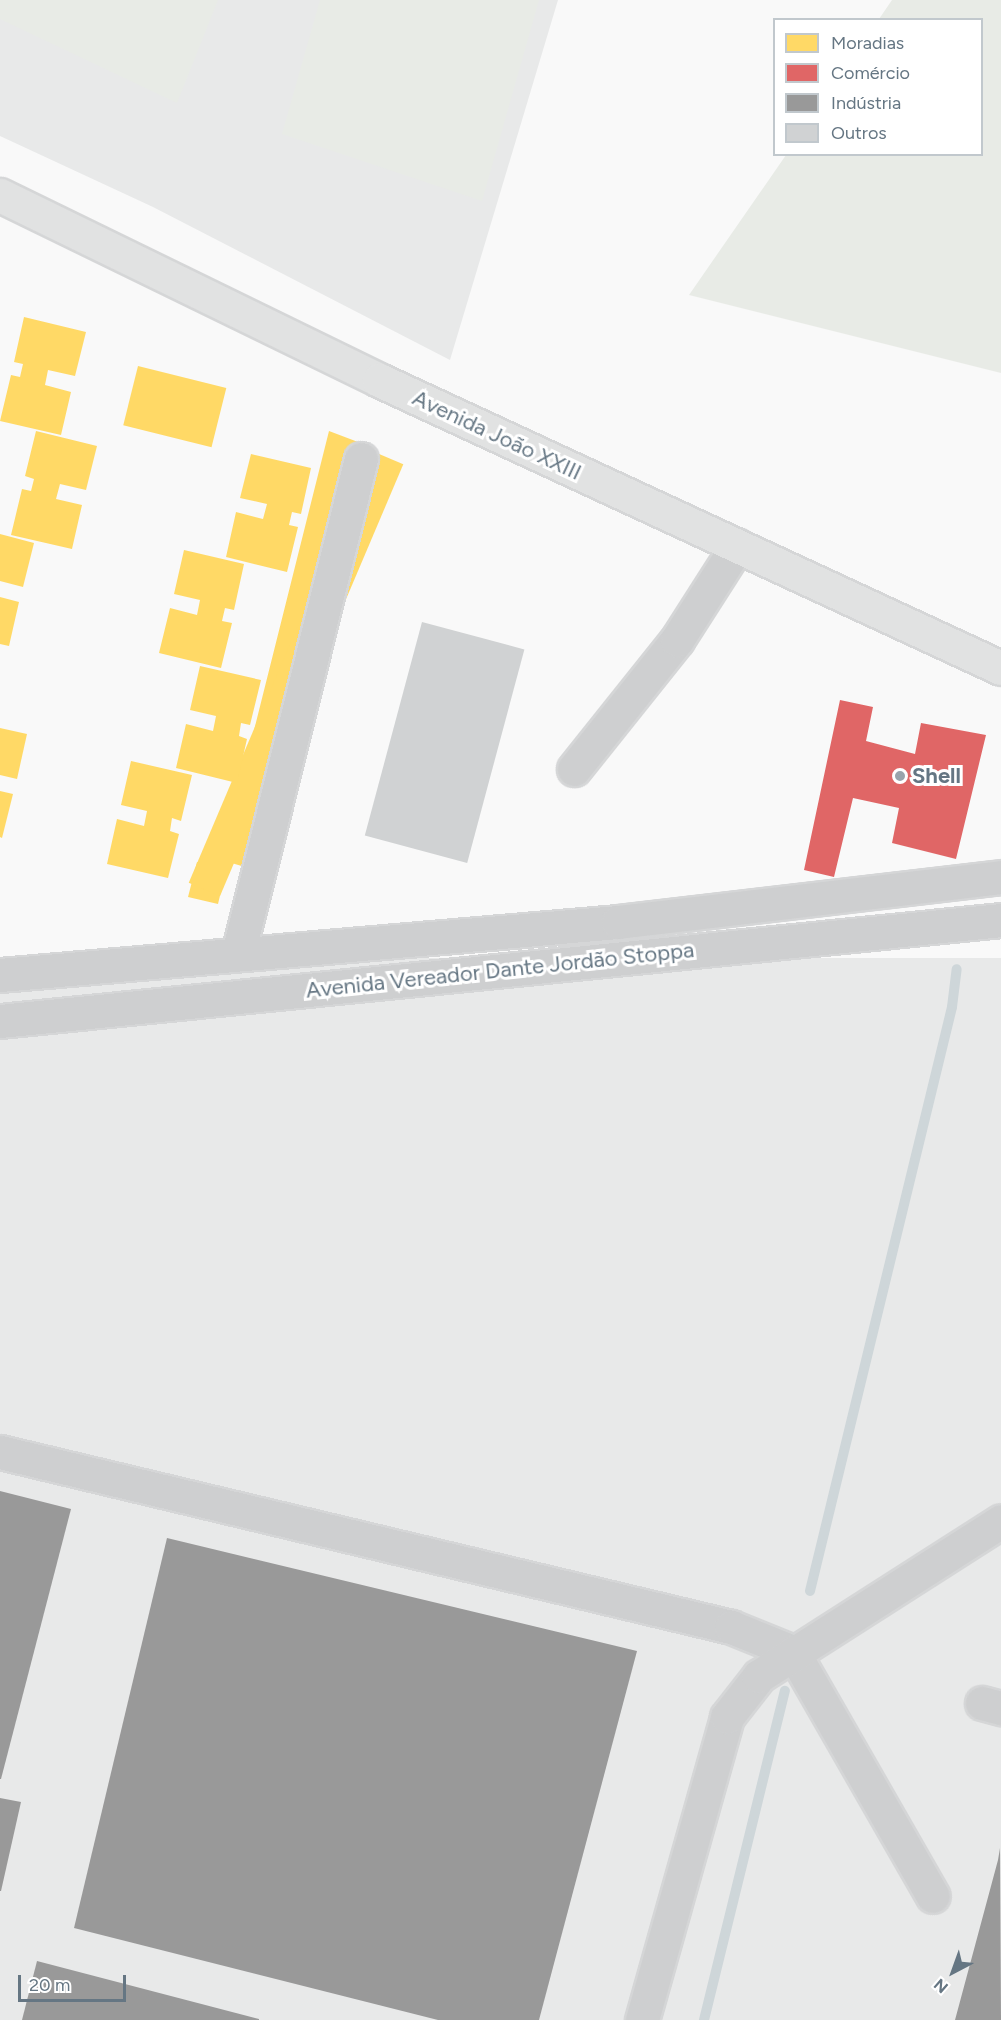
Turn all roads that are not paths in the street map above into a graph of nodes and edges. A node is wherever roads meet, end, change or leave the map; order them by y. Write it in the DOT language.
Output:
graph roads {
  1 [pos="0,195"];
  2 [pos="361,459"];
  3 [pos="737,546"];
  4 [pos="1000,668"];
  5 [pos="574,769"];
  6 [pos="1001,877"];
  7 [pos="1001,920"];
  8 [pos="238,954"];
  9 [pos="0,975"];
  10 [pos="0,1021"];
  11 [pos="0,1452"];
  12 [pos="1001,1521"];
  13 [pos="793,1652"];
  14 [pos="933,1896"];
  15 [pos="642,2020"];
  1 -- 3 [label="main road, Avenida João XXIII"];
  2 -- 8 [label="street"];
  3 -- 4 [label="main road, Avenida João XXIII"];
  3 -- 5 [label="street"];
  6 -- 8 [label="street, Avenida Vereador Dante Jordão Stoppa"];
  7 -- 10 [label="street, Avenida Vereador Dante Jordão Stoppa"];
  8 -- 9 [label="street, Avenida Vereador Dante Jordão Stoppa"];
  11 -- 13 [label="street"];
  12 -- 13 [label="street"];
  13 -- 14 [label="street"];
  13 -- 15 [label="street"];
}
